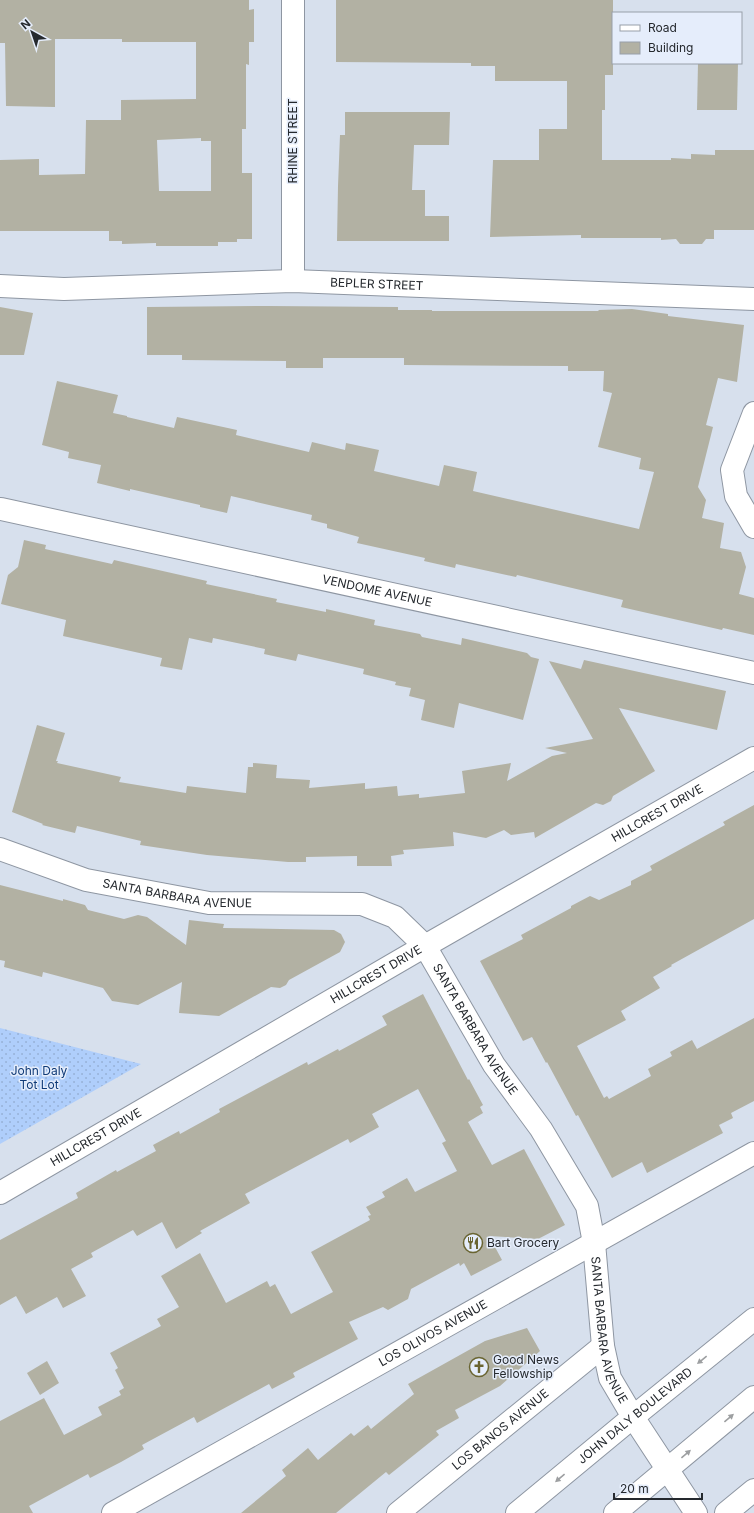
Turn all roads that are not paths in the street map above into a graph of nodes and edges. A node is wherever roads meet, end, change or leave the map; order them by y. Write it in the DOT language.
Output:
graph roads {
  1 [pos="293,0"];
  2 [pos="293,281"];
  3 [pos="0,286"];
  4 [pos="754,299"];
  5 [pos="754,413"];
  6 [pos="1,509"];
  7 [pos="754,527"];
  8 [pos="754,673"];
  9 [pos="754,758"];
  10 [pos="0,849"];
  11 [pos="425,946"];
  12 [pos="754,1153"];
  13 [pos="0,1193"];
  14 [pos="594,1243"];
  15 [pos="754,1318"];
  16 [pos="603,1346"];
  17 [pos="754,1397"];
  18 [pos="633,1417"];
  19 [pos="667,1470"];
  20 [pos="754,1490"];
  21 [pos="113,1513"];
  22 [pos="398,1513"];
  23 [pos="518,1513"];
  24 [pos="615,1513"];
  25 [pos="696,1513"];
  26 [pos="726,1513"];
  1 -- 2 [label="street, RHINE STREET"];
  2 -- 3 [label="street, BEPLER STREET"];
  2 -- 4 [label="street, BEPLER STREET"];
  5 -- 7 [label="street"];
  6 -- 8 [label="street, VENDOME AVENUE"];
  9 -- 11 [label="street, HILLCREST DRIVE"];
  10 -- 11 [label="street, SANTA BARBARA AVENUE"];
  11 -- 13 [label="street, HILLCREST DRIVE"];
  11 -- 14 [label="street, SANTA BARBARA AVENUE"];
  12 -- 14 [label="street, LOS OLIVOS AVENUE"];
  14 -- 16 [label="street, SANTA BARBARA AVENUE"];
  14 -- 21 [label="street, LOS OLIVOS AVENUE"];
  15 -- 18 [label="street, JOHN DALY BOULEVARD, one-way"];
  16 -- 18 [label="street, SANTA BARBARA AVENUE"];
  16 -- 22 [label="street, LOS BANOS AVENUE"];
  19 -- 17 [label="street, one-way"];
  18 -- 19 [label="street, SANTA BARBARA AVENUE"];
  18 -- 23 [label="street, JOHN DALY BOULEVARD, one-way"];
  19 -- 24 [label="street"];
  19 -- 25 [label="street, SANTA BARBARA AVENUE"];
  20 -- 26 [label="street"];
}
